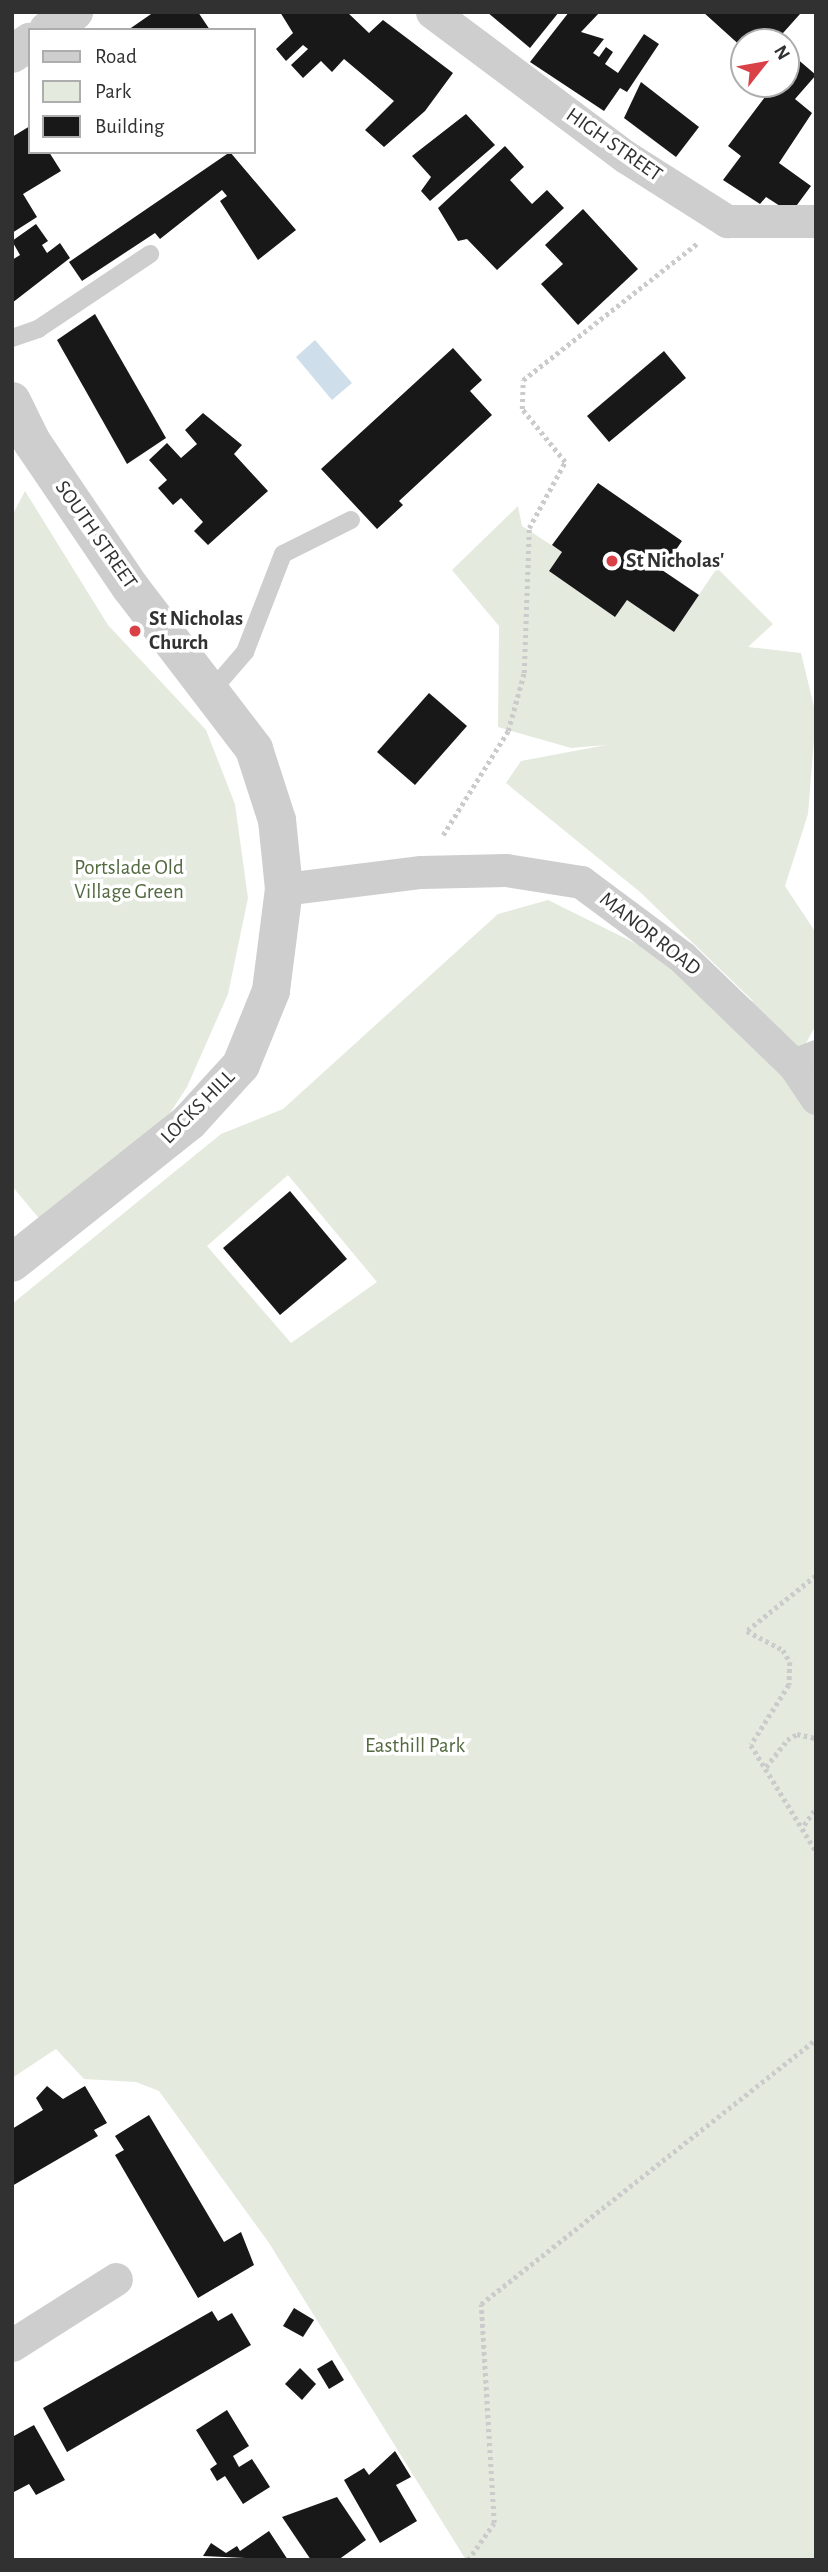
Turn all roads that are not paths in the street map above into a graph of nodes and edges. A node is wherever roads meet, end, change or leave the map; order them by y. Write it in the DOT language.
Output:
graph roads {
  1 [pos="74,12"];
  2 [pos="432,12"];
  3 [pos="51,28"];
  4 [pos="28,43"];
  5 [pos="12,54"];
  6 [pos="816,221"];
  7 [pos="150,254"];
  8 [pos="12,338"];
  9 [pos="12,401"];
  10 [pos="351,520"];
  11 [pos="214,688"];
  12 [pos="284,889"];
  13 [pos="805,1060"];
  14 [pos="816,1098"];
  15 [pos="12,1263"];
  16 [pos="116,2279"];
  17 [pos="12,2345"];
  1 -- 3 [label="street"];
  2 -- 6 [label="street, HIGH STREET"];
  4 -- 5 [label="street"];
  7 -- 8 [label="lane"];
  9 -- 11 [label="street, SOUTH STREET"];
  10 -- 11 [label="lane"];
  11 -- 12 [label="street, SOUTH STREET"];
  12 -- 13 [label="street, MANOR ROAD"];
  12 -- 15 [label="street, LOCKS HILL"];
  13 -- 14 [label="street, MANOR ROAD"];
  16 -- 17 [label="street"];
}
